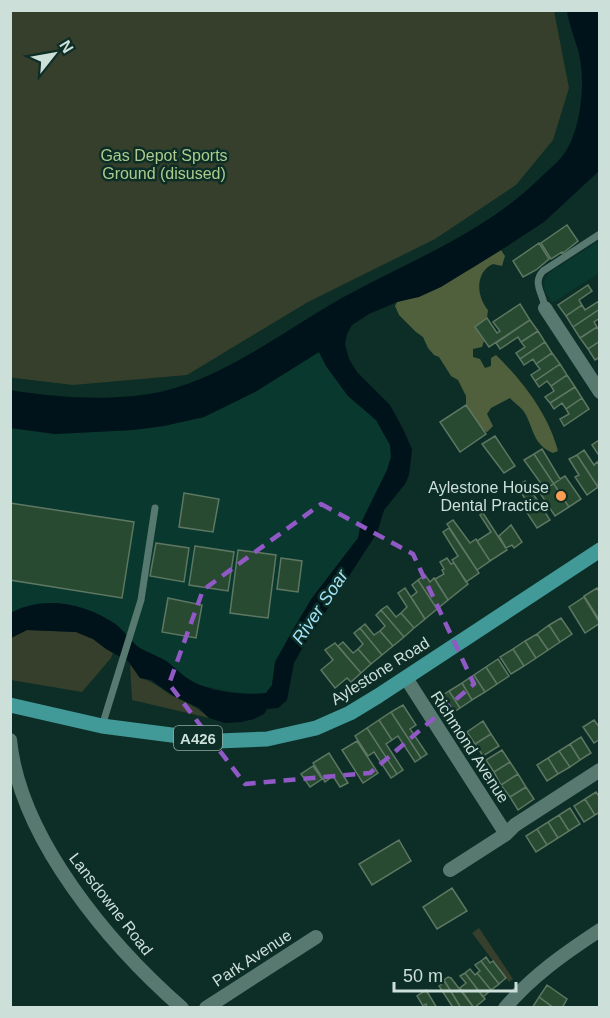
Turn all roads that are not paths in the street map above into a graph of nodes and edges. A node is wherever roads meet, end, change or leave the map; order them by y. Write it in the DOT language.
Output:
graph roads {
  1 [pos="600,234"];
  2 [pos="544,308"];
  3 [pos="600,392"];
  4 [pos="155,508"];
  5 [pos="600,550"];
  6 [pos="406,678"];
  7 [pos="10,705"];
  8 [pos="102,726"];
  9 [pos="10,740"];
  10 [pos="600,770"];
  11 [pos="506,834"];
  12 [pos="450,870"];
  13 [pos="600,930"];
  14 [pos="316,937"];
  15 [pos="182,1008"];
  16 [pos="206,1008"];
  17 [pos="505,1008"];
  1 -- 2 [label="lane"];
  2 -- 3 [label="street"];
  4 -- 8 [label="lane"];
  5 -- 6 [label="main road, Aylestone Road / A426"];
  6 -- 8 [label="main road, Aylestone Road / A426"];
  6 -- 11 [label="street, Richmond Avenue"];
  7 -- 8 [label="main road, Aylestone Road / A426"];
  9 -- 15 [label="street, Lansdowne Road"];
  10 -- 11 [label="street"];
  11 -- 12 [label="street"];
  13 -- 17 [label="street"];
  14 -- 16 [label="street, Park Avenue"];
}
